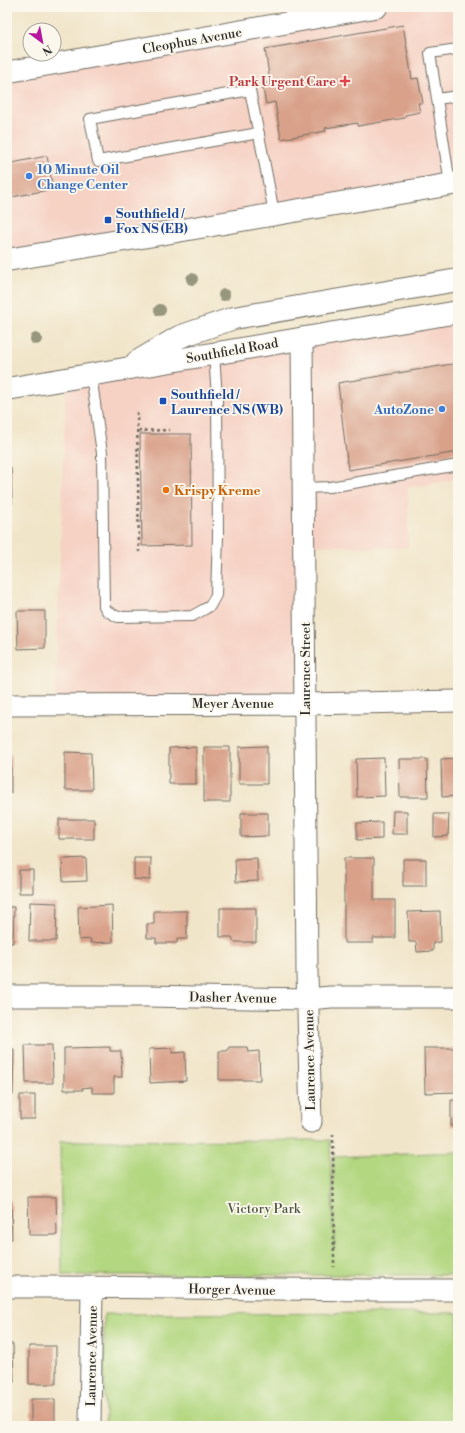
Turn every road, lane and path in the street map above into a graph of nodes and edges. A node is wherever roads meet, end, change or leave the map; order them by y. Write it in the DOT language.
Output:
graph roads {
  1 [pos="377,7"];
  2 [pos="458,49"];
  3 [pos="7,72"];
  4 [pos="458,96"];
  5 [pos="437,99"];
  6 [pos="259,133"];
  7 [pos="454,184"];
  8 [pos="274,214"];
  9 [pos="7,260"];
  10 [pos="458,280"];
  11 [pos="458,312"];
  12 [pos="302,338"];
  13 [pos="214,353"];
  14 [pos="126,369"];
  15 [pos="91,374"];
  16 [pos="7,389"];
  17 [pos="137,412"];
  18 [pos="169,430"];
  19 [pos="138,431"];
  20 [pos="458,465"];
  21 [pos="303,488"];
  22 [pos="139,552"];
  23 [pos="458,701"];
  24 [pos="304,704"];
  25 [pos="7,705"];
  26 [pos="7,996"];
  27 [pos="458,997"];
  28 [pos="308,999"];
  29 [pos="311,1122"];
  30 [pos="333,1134"];
  31 [pos="7,1287"];
  32 [pos="92,1287"];
  33 [pos="458,1290"];
  34 [pos="334,1291"];
  35 [pos="90,1426"];
  1 -- 3 [label="street, Cleophus Avenue"];
  2 -- 5 [label="lane"];
  4 -- 5 [label="lane"];
  5 -- 7 [label="lane"];
  6 -- 6 [label="lane"];
  6 -- 8 [label="lane"];
  7 -- 8 [label="highway"];
  8 -- 9 [label="highway"];
  10 -- 14 [label="highway"];
  11 -- 12 [label="highway, Southfield Road"];
  12 -- 13 [label="highway, Southfield Road"];
  12 -- 21 [label="street, Laurence Street"];
  13 -- 14 [label="highway, Southfield Road"];
  13 -- 15 [label="lane"];
  14 -- 15 [label="highway, Southfield Road"];
  15 -- 16 [label="highway, Southfield Road"];
  17 -- 19 [label="path"];
  18 -- 19 [label="path"];
  19 -- 22 [label="path"];
  20 -- 21 [label="lane"];
  21 -- 24 [label="street, Laurence Street"];
  23 -- 24 [label="street, Meyer Avenue"];
  24 -- 25 [label="street, Meyer Avenue"];
  24 -- 28 [label="street, Laurence Street"];
  26 -- 28 [label="street, Dasher Avenue"];
  27 -- 28 [label="street, Dasher Avenue"];
  28 -- 29 [label="street, Laurence Avenue"];
  30 -- 34 [label="path"];
  31 -- 32 [label="street, Horger Avenue"];
  32 -- 34 [label="street, Horger Avenue"];
  32 -- 35 [label="street, Laurence Avenue"];
  33 -- 34 [label="street, Horger Avenue"];
}
